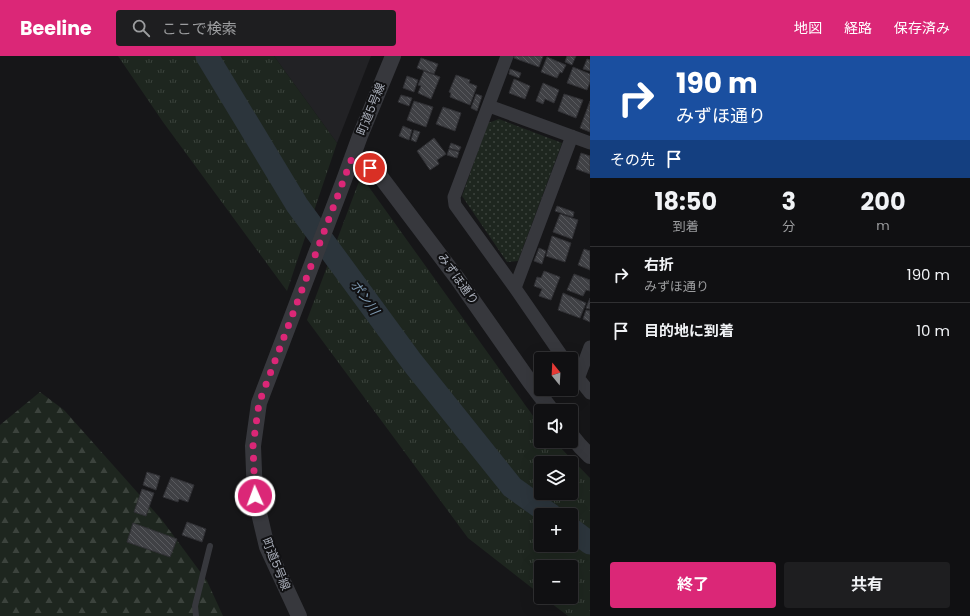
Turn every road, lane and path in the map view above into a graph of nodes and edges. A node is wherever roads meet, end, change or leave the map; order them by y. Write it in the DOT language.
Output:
graph roads {
  1 [pos="393,56"];
  2 [pos="507,56"];
  3 [pos="488,106"];
  4 [pos="572,136"];
  5 [pos="590,143"];
  6 [pos="352,158"];
  7 [pos="515,288"];
  8 [pos="590,347"];
  9 [pos="559,352"];
  10 [pos="578,367"];
  11 [pos="578,379"];
  12 [pos="590,393"];
  13 [pos="547,404"];
  14 [pos="578,444"];
  15 [pos="590,456"];
  16 [pos="210,546"];
  17 [pos="196,616"];
  18 [pos="299,616"];
  1 -- 6 [label="street, 町道5号線"];
  2 -- 3 [label="street"];
  3 -- 4 [label="street"];
  3 -- 7 [label="street"];
  4 -- 5 [label="street"];
  4 -- 7 [label="street"];
  6 -- 13 [label="street, みずほ通り"];
  6 -- 18 [label="street, 町道5号線"];
  7 -- 9 [label="street"];
  8 -- 10 [label="street"];
  11 -- 12 [label="street"];
  14 -- 15 [label="street"];
  16 -- 17 [label="lane"];
}
